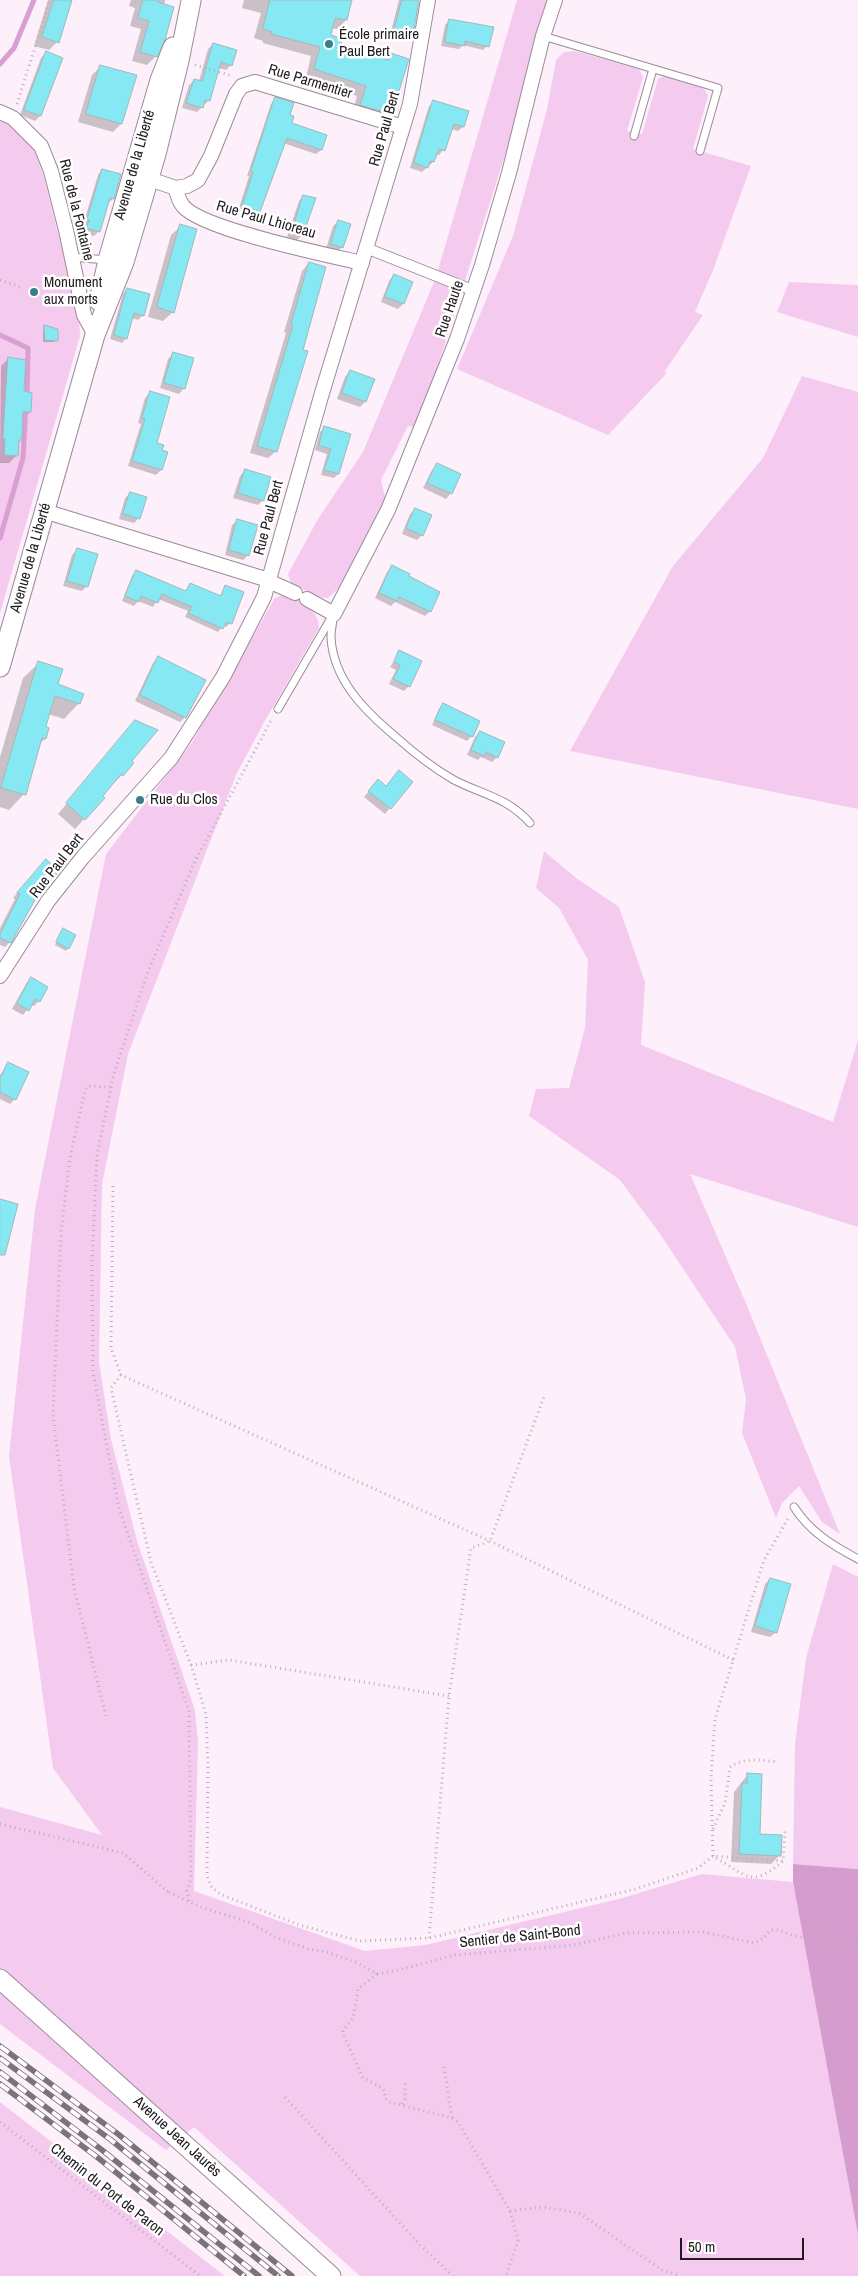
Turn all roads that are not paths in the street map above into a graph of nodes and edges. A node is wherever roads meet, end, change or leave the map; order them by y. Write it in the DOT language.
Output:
graph roads {
  1 [pos="191,0"];
  2 [pos="428,0"];
  3 [pos="555,0"];
  4 [pos="543,36"];
  5 [pos="653,69"];
  6 [pos="0,112"];
  7 [pos="403,127"];
  8 [pos="634,136"];
  9 [pos="700,151"];
  10 [pos="149,179"];
  11 [pos="176,188"];
  12 [pos="366,248"];
  13 [pos="71,257"];
  14 [pos="108,260"];
  15 [pos="362,263"];
  16 [pos="482,265"];
  17 [pos="467,288"];
  18 [pos="469,304"];
  19 [pos="95,334"];
  20 [pos="44,511"];
  21 [pos="269,581"];
  22 [pos="334,614"];
  23 [pos="0,667"];
  24 [pos="278,709"];
  25 [pos="530,822"];
  26 [pos="0,976"];
  27 [pos="794,1507"];
  28 [pos="858,1559"];
  29 [pos="0,1979"];
  30 [pos="331,2276"];
  1 -- 10 [label="main road, Avenue de la Liberté"];
  1 -- 14 [label="main road, Avenue de la Liberté"];
  2 -- 7 [label="street, Rue Paul Bert"];
  3 -- 4 [label="street, Rue Haute"];
  4 -- 5 [label="lane"];
  4 -- 16 [label="street, Rue Haute"];
  5 -- 8 [label="lane"];
  5 -- 9 [label="lane"];
  6 -- 13 [label="street, Rue de la Fontaine"];
  7 -- 11 [label="street, Rue Parmentier"];
  7 -- 12 [label="street, Rue Paul Bert"];
  10 -- 11 [label="street"];
  10 -- 19 [label="main road, Avenue de la Liberté"];
  11 -- 15 [label="street, Rue Paul Lhioreau"];
  12 -- 15 [label="street, Rue Paul Bert"];
  12 -- 17 [label="street"];
  13 -- 14 [label="lane"];
  13 -- 19 [label="street, Rue de la Fontaine"];
  14 -- 19 [label="main road, Avenue de la Liberté"];
  15 -- 21 [label="street, Rue Paul Bert"];
  16 -- 17 [label="street"];
  16 -- 18 [label="street, Rue Haute"];
  17 -- 18 [label="street"];
  18 -- 22 [label="street, Rue Haute"];
  19 -- 20 [label="main road, Avenue de la Liberté"];
  20 -- 21 [label="street"];
  20 -- 23 [label="main road, Avenue de la Liberté"];
  21 -- 22 [label="street"];
  21 -- 26 [label="street, Rue Paul Bert"];
  22 -- 24 [label="lane"];
  22 -- 25 [label="lane"];
  27 -- 28 [label="lane"];
  29 -- 30 [label="main road, Avenue Jean Jaurès"];
}
